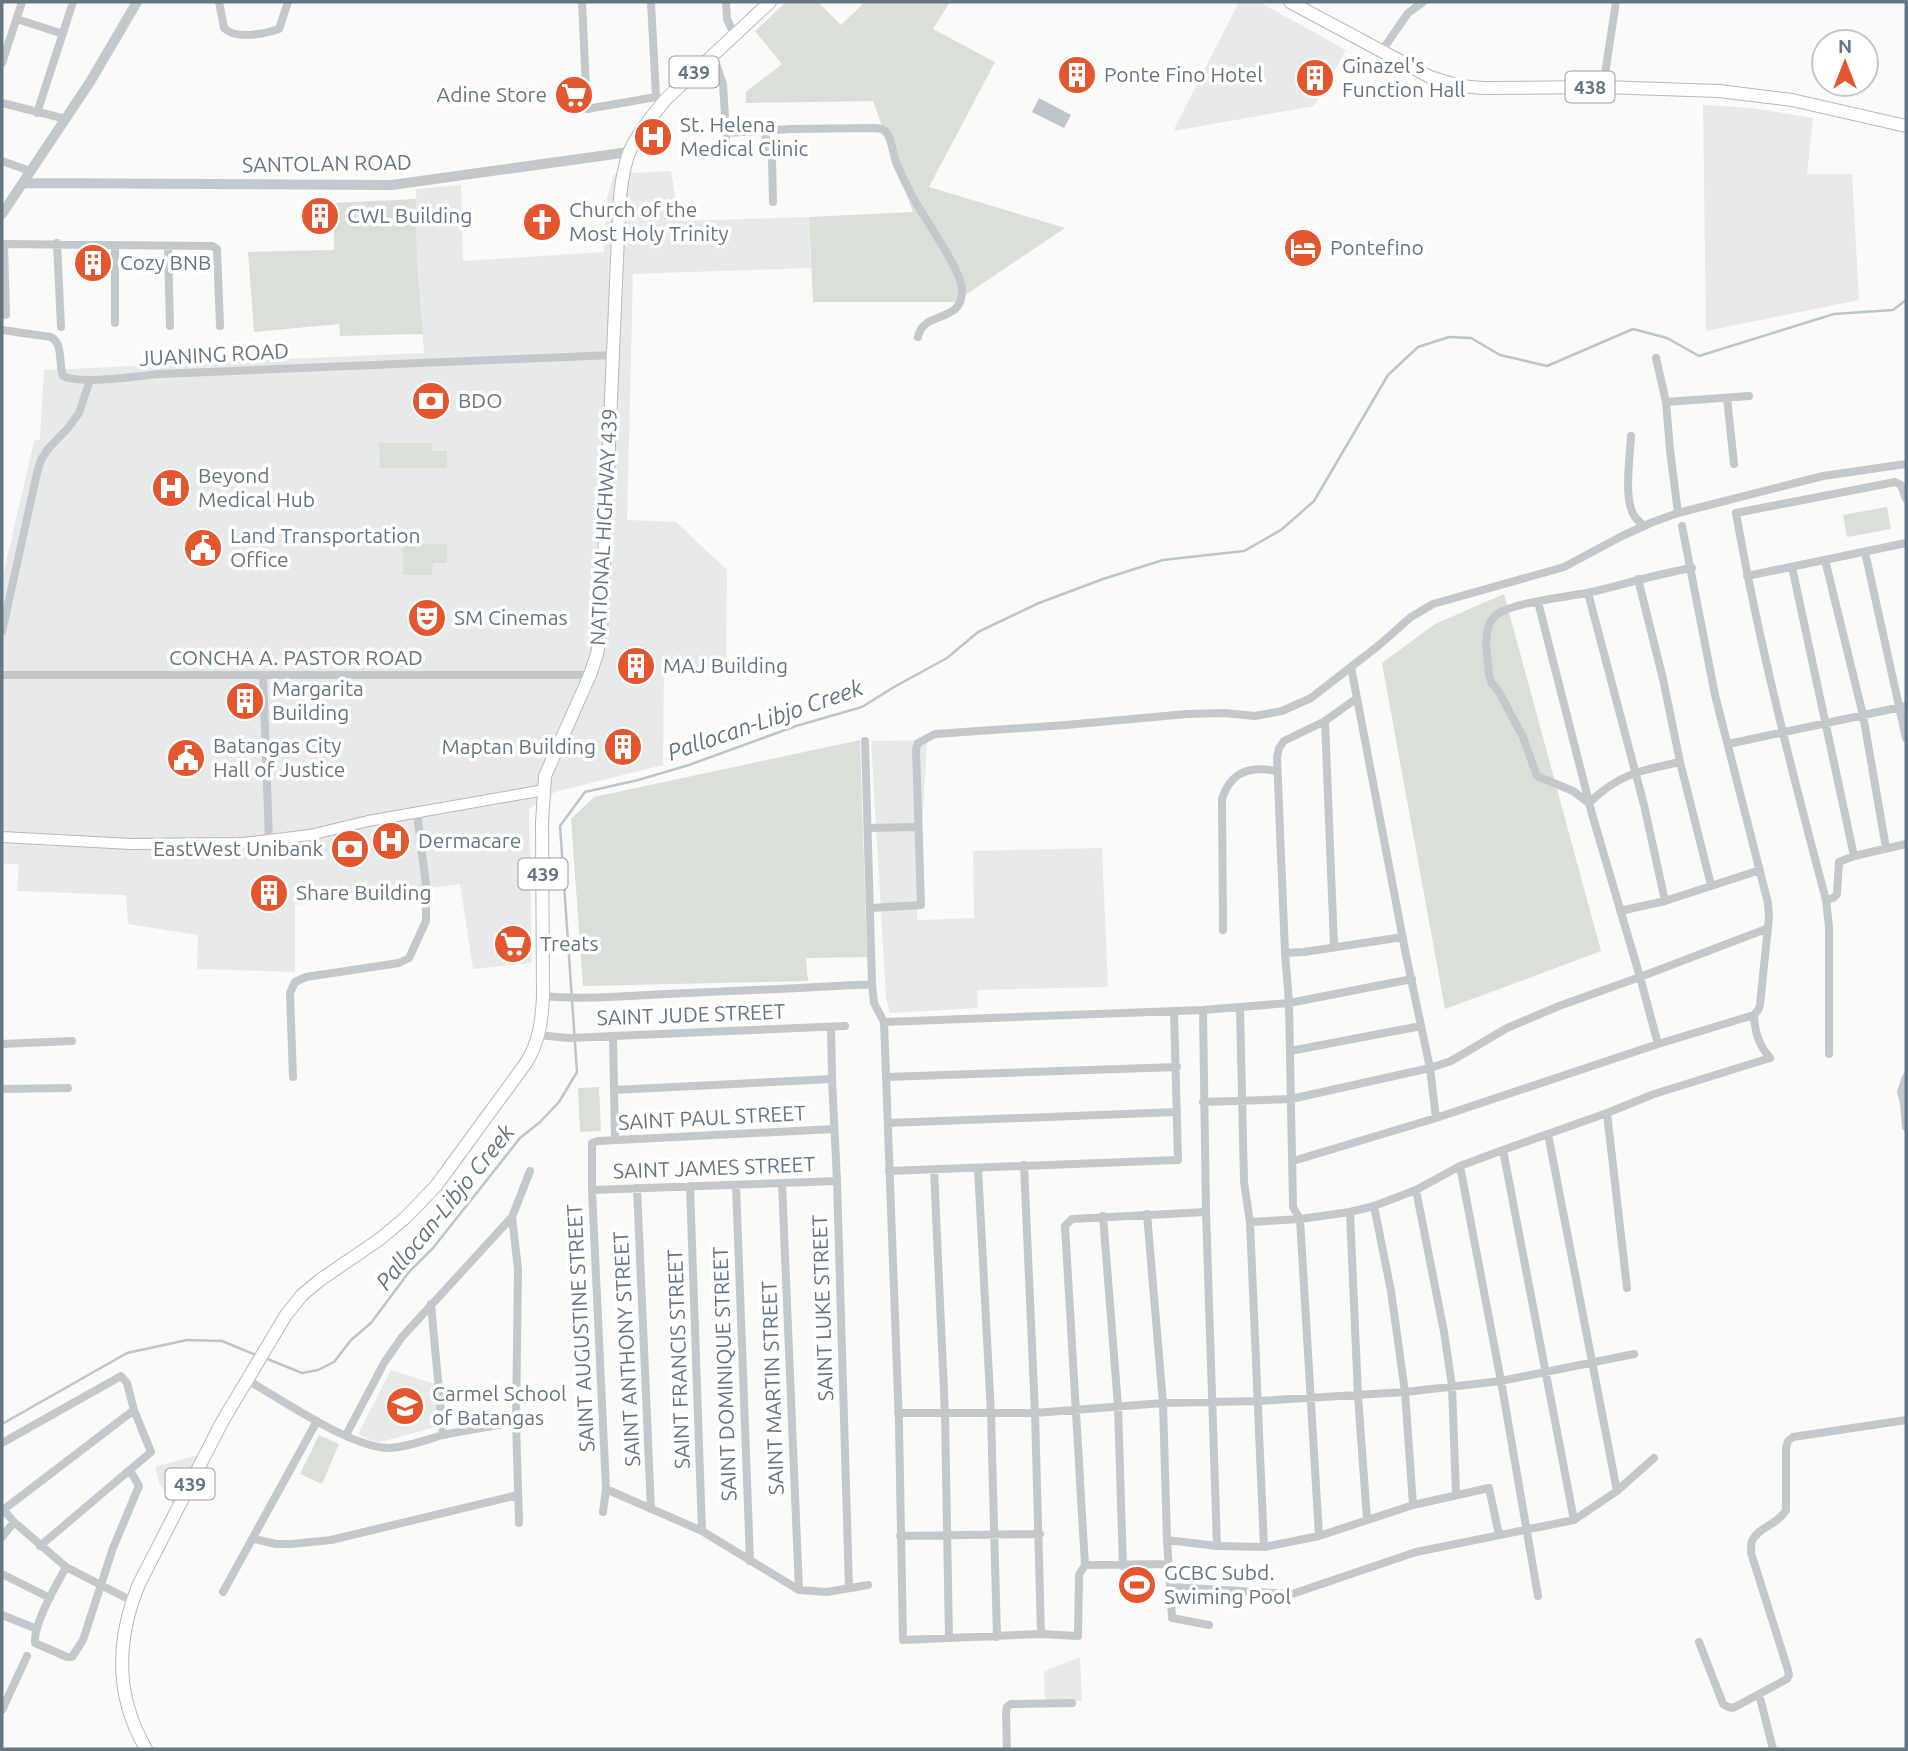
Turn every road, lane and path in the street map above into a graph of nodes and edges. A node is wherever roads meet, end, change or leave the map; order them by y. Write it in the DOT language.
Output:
graph roads {
  1 [pos="23,2"];
  2 [pos="73,2"];
  3 [pos="137,2"];
  4 [pos="219,2"];
  5 [pos="288,2"];
  6 [pos="582,2"];
  7 [pos="651,2"];
  8 [pos="726,2"];
  9 [pos="770,2"];
  10 [pos="1290,2"];
  11 [pos="1423,2"];
  12 [pos="1616,2"];
  13 [pos="1308,6"];
  14 [pos="18,19"];
  15 [pos="63,34"];
  16 [pos="734,34"];
  17 [pos="1381,52"];
  18 [pos="713,55"];
  19 [pos="2,64"];
  20 [pos="1603,87"];
  21 [pos="661,98"];
  22 [pos="2,103"];
  23 [pos="37,113"];
  24 [pos="66,119"];
  25 [pos="1906,126"];
  26 [pos="764,131"];
  27 [pos="726,133"];
  28 [pos="629,152"];
  29 [pos="726,153"];
  30 [pos="2,160"];
  31 [pos="30,171"];
  32 [pos="23,183"];
  33 [pos="774,202"];
  34 [pos="2,214"];
  35 [pos="57,243"];
  36 [pos="3,244"];
  37 [pos="115,246"];
  38 [pos="169,246"];
  39 [pos="6,315"];
  40 [pos="115,323"];
  41 [pos="170,326"];
  42 [pos="220,326"];
  43 [pos="61,327"];
  44 [pos="2,330"];
  45 [pos="918,337"];
  46 [pos="613,355"];
  47 [pos="1657,358"];
  48 [pos="90,380"];
  49 [pos="1749,396"];
  50 [pos="1727,398"];
  51 [pos="1665,402"];
  52 [pos="1631,436"];
  53 [pos="1734,464"];
  54 [pos="1906,464"];
  55 [pos="1906,499"];
  56 [pos="1678,513"];
  57 [pos="1644,526"];
  58 [pos="1682,526"];
  59 [pos="1906,543"];
  60 [pos="1865,552"];
  61 [pos="1825,560"];
  62 [pos="1792,567"];
  63 [pos="1692,568"];
  64 [pos="1747,576"];
  65 [pos="1638,579"];
  66 [pos="1588,593"];
  67 [pos="1538,602"];
  68 [pos="2,632"];
  69 [pos="1352,667"];
  70 [pos="2,675"];
  71 [pos="263,675"];
  72 [pos="590,675"];
  73 [pos="1357,698"];
  74 [pos="1903,706"];
  75 [pos="1863,715"];
  76 [pos="1325,721"];
  77 [pos="1825,723"];
  78 [pos="1782,733"];
  79 [pos="1906,738"];
  80 [pos="865,741"];
  81 [pos="1728,744"];
  82 [pos="1680,762"];
  83 [pos="1277,771"];
  84 [pos="1635,773"];
  85 [pos="544,790"];
  86 [pos="1589,803"];
  87 [pos="417,813"];
  88 [pos="918,827"];
  89 [pos="868,828"];
  90 [pos="2,837"];
  91 [pos="270,840"];
  92 [pos="1906,844"];
  93 [pos="1886,848"];
  94 [pos="1854,856"];
  95 [pos="1760,870"];
  96 [pos="1711,885"];
  97 [pos="1826,900"];
  98 [pos="1665,901"];
  99 [pos="871,908"];
  100 [pos="1620,911"];
  101 [pos="1766,929"];
  102 [pos="1223,930"];
  103 [pos="1403,937"];
  104 [pos="1334,946"];
  105 [pos="1285,953"];
  106 [pos="1640,977"];
  107 [pos="1412,979"];
  108 [pos="872,984"];
  109 [pos="543,996"];
  110 [pos="1289,1003"];
  111 [pos="1240,1007"];
  112 [pos="1203,1010"];
  113 [pos="1174,1011"];
  114 [pos="1754,1015"];
  115 [pos="884,1022"];
  116 [pos="845,1026"];
  117 [pos="1421,1026"];
  118 [pos="831,1027"];
  119 [pos="539,1035"];
  120 [pos="613,1036"];
  121 [pos="72,1041"];
  122 [pos="2,1044"];
  123 [pos="1658,1044"];
  124 [pos="1290,1051"];
  125 [pos="1829,1054"];
  126 [pos="1177,1067"];
  127 [pos="1430,1068"];
  128 [pos="293,1077"];
  129 [pos="886,1077"];
  130 [pos="1906,1077"];
  131 [pos="832,1079"];
  132 [pos="68,1087"];
  133 [pos="2,1089"];
  134 [pos="614,1090"];
  135 [pos="1243,1099"];
  136 [pos="1291,1099"];
  137 [pos="1203,1102"];
  138 [pos="1177,1112"];
  139 [pos="1606,1113"];
  140 [pos="1436,1118"];
  141 [pos="888,1123"];
  142 [pos="1906,1127"];
  143 [pos="834,1129"];
  144 [pos="1548,1134"];
  145 [pos="615,1140"];
  146 [pos="592,1143"];
  147 [pos="1503,1150"];
  148 [pos="1293,1161"];
  149 [pos="1024,1166"];
  150 [pos="1460,1166"];
  151 [pos="978,1168"];
  152 [pos="934,1170"];
  153 [pos="530,1171"];
  154 [pos="889,1171"];
  155 [pos="837,1181"];
  156 [pos="782,1183"];
  157 [pos="736,1185"];
  158 [pos="690,1186"];
  159 [pos="637,1188"];
  160 [pos="592,1190"];
  161 [pos="1416,1190"];
  162 [pos="1374,1206"];
  163 [pos="1206,1212"];
  164 [pos="1350,1212"];
  165 [pos="1147,1214"];
  166 [pos="1103,1216"];
  167 [pos="512,1217"];
  168 [pos="1300,1219"];
  169 [pos="1250,1222"];
  170 [pos="1627,1288"];
  171 [pos="431,1304"];
  172 [pos="1634,1354"];
  173 [pos="1591,1362"];
  174 [pos="1546,1372"];
  175 [pos="249,1374"];
  176 [pos="1501,1381"];
  177 [pos="1452,1386"];
  178 [pos="1405,1392"];
  179 [pos="1357,1396"];
  180 [pos="1310,1398"];
  181 [pos="1213,1401"];
  182 [pos="1259,1401"];
  183 [pos="1163,1403"];
  184 [pos="1118,1406"];
  185 [pos="1077,1409"];
  186 [pos="134,1410"];
  187 [pos="898,1413"];
  188 [pos="1035,1413"];
  189 [pos="945,1414"];
  190 [pos="991,1414"];
  191 [pos="1906,1420"];
  192 [pos="317,1421"];
  193 [pos="516,1422"];
  194 [pos="346,1435"];
  195 [pos="443,1435"];
  196 [pos="2,1443"];
  197 [pos="1654,1458"];
  198 [pos="130,1470"];
  199 [pos="606,1489"];
  200 [pos="1617,1491"];
  201 [pos="1456,1494"];
  202 [pos="518,1495"];
  203 [pos="1413,1505"];
  204 [pos="2,1509"];
  205 [pos="651,1509"];
  206 [pos="603,1512"];
  207 [pos="1367,1520"];
  208 [pos="1574,1520"];
  209 [pos="14,1522"];
  210 [pos="519,1523"];
  211 [pos="1528,1529"];
  212 [pos="702,1531"];
  213 [pos="1040,1534"];
  214 [pos="1499,1535"];
  215 [pos="900,1536"];
  216 [pos="948,1536"];
  217 [pos="994,1536"];
  218 [pos="1319,1536"];
  219 [pos="2,1537"];
  220 [pos="254,1539"];
  221 [pos="1167,1540"];
  222 [pos="40,1546"];
  223 [pos="1217,1546"];
  224 [pos="1264,1547"];
  225 [pos="750,1561"];
  226 [pos="1168,1564"];
  227 [pos="1085,1565"];
  228 [pos="1123,1566"];
  229 [pos="66,1567"];
  230 [pos="2,1574"];
  231 [pos="868,1585"];
  232 [pos="101,1586"];
  233 [pos="1170,1587"];
  234 [pos="849,1588"];
  235 [pos="800,1590"];
  236 [pos="223,1592"];
  237 [pos="1538,1596"];
  238 [pos="50,1598"];
  239 [pos="132,1601"];
  240 [pos="2,1615"];
  241 [pos="1209,1625"];
  242 [pos="37,1629"];
  243 [pos="1041,1634"];
  244 [pos="996,1637"];
  245 [pos="949,1638"];
  246 [pos="1699,1642"];
  247 [pos="27,1656"];
  248 [pos="1759,1693"];
  249 [pos="1072,1703"];
  250 [pos="2,1710"];
  251 [pos="140,1746"];
  252 [pos="1007,1749"];
  253 [pos="1773,1749"];
  1 -- 14 [label="street"];
  2 -- 15 [label="street"];
  3 -- 24 [label="street"];
  4 -- 5 [label="street"];
  6 -- 21 [label="street"];
  7 -- 21 [label="street"];
  8 -- 16 [label="street"];
  9 -- 16 [label="main road, NATIONAL HIGHWAY 439 / 439"];
  10 -- 13 [label="main road, 438"];
  11 -- 17 [label="street"];
  12 -- 20 [label="street"];
  13 -- 17 [label="main road, 438"];
  14 -- 15 [label="street"];
  14 -- 19 [label="street"];
  15 -- 23 [label="street"];
  16 -- 18 [label="main road, NATIONAL HIGHWAY 439 / 439"];
  17 -- 20 [label="main road, 438"];
  18 -- 21 [label="main road, NATIONAL HIGHWAY 439 / 439"];
  18 -- 27 [label="street"];
  20 -- 25 [label="main road, 438"];
  21 -- 28 [label="main road, NATIONAL HIGHWAY 439 / 439"];
  22 -- 23 [label="street"];
  23 -- 24 [label="street"];
  24 -- 31 [label="street"];
  26 -- 27 [label="street"];
  26 -- 33 [label="street"];
  26 -- 45 [label="street"];
  27 -- 29 [label="street"];
  28 -- 32 [label="street, SANTOLAN ROAD"];
  28 -- 46 [label="main road, NATIONAL HIGHWAY 439 / 439"];
  30 -- 31 [label="street"];
  31 -- 32 [label="street"];
  32 -- 34 [label="street"];
  35 -- 36 [label="street"];
  35 -- 37 [label="street"];
  35 -- 43 [label="street"];
  36 -- 39 [label="street"];
  37 -- 38 [label="street"];
  37 -- 40 [label="street"];
  38 -- 41 [label="street"];
  38 -- 42 [label="street"];
  44 -- 48 [label="street"];
  46 -- 48 [label="street, JUANING ROAD"];
  46 -- 72 [label="main road, NATIONAL HIGHWAY 439 / 439"];
  47 -- 51 [label="street"];
  48 -- 68 [label="street"];
  49 -- 50 [label="street"];
  50 -- 51 [label="street"];
  50 -- 53 [label="street"];
  51 -- 56 [label="street"];
  52 -- 57 [label="street"];
  54 -- 56 [label="street"];
  55 -- 64 [label="street"];
  56 -- 57 [label="street"];
  57 -- 69 [label="street"];
  58 -- 63 [label="street"];
  59 -- 60 [label="street"];
  60 -- 61 [label="street"];
  60 -- 74 [label="street"];
  61 -- 62 [label="street"];
  61 -- 75 [label="street"];
  62 -- 64 [label="street"];
  62 -- 77 [label="street"];
  63 -- 65 [label="street"];
  63 -- 81 [label="street"];
  64 -- 78 [label="street"];
  65 -- 66 [label="street"];
  65 -- 82 [label="street"];
  66 -- 67 [label="street"];
  66 -- 84 [label="street"];
  67 -- 86 [label="street"];
  67 -- 86 [label="street"];
  69 -- 73 [label="street"];
  69 -- 88 [label="street"];
  70 -- 71 [label="street, CONCHA A. PASTOR ROAD"];
  71 -- 72 [label="street, CONCHA A. PASTOR ROAD"];
  71 -- 91 [label="street"];
  72 -- 85 [label="main road, NATIONAL HIGHWAY 439 / 439"];
  73 -- 76 [label="street"];
  73 -- 103 [label="street"];
  74 -- 75 [label="street"];
  74 -- 79 [label="street"];
  75 -- 77 [label="street"];
  75 -- 93 [label="street"];
  76 -- 83 [label="street"];
  76 -- 104 [label="street"];
  77 -- 78 [label="street"];
  77 -- 94 [label="street"];
  78 -- 81 [label="street"];
  78 -- 97 [label="street"];
  80 -- 89 [label="street"];
  81 -- 95 [label="street"];
  82 -- 84 [label="street"];
  82 -- 96 [label="street"];
  83 -- 102 [label="street"];
  83 -- 105 [label="street"];
  84 -- 86 [label="street"];
  84 -- 98 [label="street"];
  85 -- 87 [label="main road"];
  85 -- 109 [label="main road, NATIONAL HIGHWAY 439 / 439"];
  86 -- 100 [label="street"];
  87 -- 91 [label="main road"];
  87 -- 128 [label="street"];
  88 -- 89 [label="street"];
  88 -- 99 [label="street"];
  89 -- 99 [label="street"];
  90 -- 91 [label="main road"];
  92 -- 93 [label="street"];
  93 -- 94 [label="street"];
  94 -- 97 [label="street"];
  95 -- 96 [label="street"];
  95 -- 101 [label="street"];
  96 -- 98 [label="street"];
  97 -- 125 [label="street"];
  98 -- 100 [label="street"];
  99 -- 108 [label="street"];
  100 -- 106 [label="street"];
  101 -- 106 [label="street"];
  101 -- 114 [label="street"];
  103 -- 104 [label="street"];
  103 -- 107 [label="street"];
  104 -- 105 [label="street"];
  105 -- 110 [label="street"];
  106 -- 123 [label="street"];
  106 -- 127 [label="street"];
  107 -- 110 [label="street"];
  107 -- 117 [label="street"];
  108 -- 109 [label="street"];
  108 -- 115 [label="street"];
  109 -- 119 [label="main road, NATIONAL HIGHWAY 439 / 439"];
  110 -- 111 [label="street"];
  110 -- 124 [label="street"];
  111 -- 112 [label="street"];
  111 -- 135 [label="street"];
  112 -- 113 [label="street"];
  112 -- 137 [label="street"];
  113 -- 115 [label="street"];
  113 -- 126 [label="street"];
  114 -- 123 [label="street"];
  114 -- 139 [label="street"];
  115 -- 129 [label="street"];
  116 -- 118 [label="street, SAINT JUDE STREET"];
  117 -- 124 [label="street"];
  117 -- 127 [label="street"];
  118 -- 120 [label="street, SAINT JUDE STREET"];
  118 -- 131 [label="street, SAINT LUKE STREET"];
  119 -- 120 [label="street, SAINT JUDE STREET"];
  119 -- 175 [label="main road, NATIONAL HIGHWAY 439 / 439"];
  120 -- 134 [label="street"];
  121 -- 122 [label="street"];
  123 -- 140 [label="street"];
  124 -- 136 [label="street"];
  126 -- 129 [label="street"];
  126 -- 138 [label="street"];
  127 -- 136 [label="street"];
  127 -- 140 [label="street"];
  129 -- 141 [label="street"];
  130 -- 142 [label="street"];
  131 -- 134 [label="street"];
  131 -- 143 [label="street, SAINT LUKE STREET"];
  132 -- 133 [label="street"];
  134 -- 145 [label="street"];
  135 -- 136 [label="street"];
  135 -- 137 [label="street"];
  135 -- 169 [label="street"];
  136 -- 148 [label="street"];
  137 -- 163 [label="street"];
  138 -- 141 [label="street"];
  138 -- 149 [label="street"];
  139 -- 144 [label="street"];
  139 -- 170 [label="street"];
  140 -- 148 [label="street"];
  141 -- 154 [label="street"];
  143 -- 145 [label="street, SAINT PAUL STREET"];
  143 -- 155 [label="street, SAINT LUKE STREET"];
  144 -- 147 [label="street"];
  144 -- 173 [label="street"];
  145 -- 146 [label="street, SAINT PAUL STREET"];
  146 -- 160 [label="street, SAINT AUGUSTINE STREET"];
  147 -- 150 [label="street"];
  147 -- 174 [label="street"];
  148 -- 168 [label="street"];
  149 -- 151 [label="street"];
  149 -- 188 [label="street"];
  150 -- 161 [label="street"];
  150 -- 176 [label="street"];
  151 -- 152 [label="street"];
  151 -- 190 [label="street"];
  152 -- 154 [label="street"];
  152 -- 189 [label="street"];
  153 -- 167 [label="street"];
  154 -- 187 [label="street"];
  155 -- 156 [label="street, SAINT JAMES STREET"];
  155 -- 234 [label="street, SAINT LUKE STREET"];
  156 -- 157 [label="street, SAINT JAMES STREET"];
  156 -- 235 [label="street, SAINT MARTIN STREET"];
  157 -- 158 [label="street, SAINT JAMES STREET"];
  157 -- 225 [label="street, SAINT DOMINIQUE STREET"];
  158 -- 159 [label="street, SAINT JAMES STREET"];
  158 -- 212 [label="street, SAINT FRANCIS STREET"];
  159 -- 160 [label="street, SAINT JAMES STREET"];
  159 -- 205 [label="street, SAINT ANTHONY STREET"];
  160 -- 199 [label="street, SAINT AUGUSTINE STREET"];
  161 -- 162 [label="street"];
  161 -- 177 [label="street"];
  162 -- 164 [label="street"];
  162 -- 178 [label="street"];
  163 -- 165 [label="street"];
  163 -- 181 [label="street"];
  164 -- 168 [label="street"];
  164 -- 179 [label="street"];
  165 -- 166 [label="street"];
  165 -- 183 [label="street"];
  166 -- 184 [label="street"];
  166 -- 185 [label="street"];
  167 -- 171 [label="street"];
  167 -- 193 [label="street"];
  168 -- 169 [label="street"];
  168 -- 180 [label="street"];
  169 -- 182 [label="street"];
  171 -- 194 [label="street"];
  171 -- 195 [label="street"];
  172 -- 173 [label="street"];
  173 -- 174 [label="street"];
  173 -- 200 [label="street"];
  174 -- 176 [label="street"];
  174 -- 208 [label="street"];
  175 -- 192 [label="street"];
  175 -- 239 [label="main road, NATIONAL HIGHWAY 439 / 439"];
  176 -- 177 [label="street"];
  176 -- 211 [label="street"];
  177 -- 178 [label="street"];
  177 -- 201 [label="street"];
  178 -- 179 [label="street"];
  178 -- 203 [label="street"];
  179 -- 180 [label="street"];
  179 -- 207 [label="street"];
  180 -- 182 [label="street"];
  180 -- 218 [label="street"];
  181 -- 182 [label="street"];
  181 -- 183 [label="street"];
  181 -- 223 [label="street"];
  182 -- 224 [label="street"];
  183 -- 184 [label="street"];
  183 -- 221 [label="street"];
  184 -- 185 [label="street"];
  184 -- 228 [label="street"];
  185 -- 188 [label="street"];
  185 -- 227 [label="street"];
  186 -- 196 [label="street"];
  186 -- 198 [label="street"];
  186 -- 204 [label="street"];
  187 -- 189 [label="street"];
  187 -- 215 [label="street"];
  188 -- 190 [label="street"];
  188 -- 213 [label="street"];
  189 -- 190 [label="street"];
  189 -- 216 [label="street"];
  190 -- 217 [label="street"];
  191 -- 248 [label="street"];
  192 -- 194 [label="street"];
  192 -- 220 [label="street"];
  193 -- 195 [label="street"];
  193 -- 202 [label="street"];
  194 -- 195 [label="street"];
  197 -- 200 [label="street"];
  198 -- 222 [label="street"];
  198 -- 232 [label="street"];
  199 -- 205 [label="street"];
  199 -- 206 [label="street, SAINT AUGUSTINE STREET"];
  200 -- 208 [label="street"];
  201 -- 203 [label="street"];
  201 -- 214 [label="street"];
  202 -- 210 [label="street"];
  202 -- 220 [label="street"];
  203 -- 207 [label="street"];
  204 -- 209 [label="street"];
  205 -- 212 [label="street"];
  207 -- 218 [label="street"];
  208 -- 211 [label="street"];
  209 -- 219 [label="street"];
  209 -- 222 [label="street"];
  211 -- 214 [label="street"];
  211 -- 237 [label="street"];
  212 -- 225 [label="street"];
  213 -- 217 [label="street"];
  213 -- 243 [label="street"];
  214 -- 233 [label="street"];
  215 -- 216 [label="street"];
  215 -- 245 [label="street"];
  216 -- 217 [label="street"];
  216 -- 245 [label="street"];
  217 -- 244 [label="street"];
  218 -- 224 [label="street"];
  220 -- 236 [label="street"];
  221 -- 223 [label="street"];
  221 -- 226 [label="street"];
  222 -- 229 [label="street"];
  223 -- 224 [label="street"];
  225 -- 235 [label="street"];
  226 -- 228 [label="street"];
  226 -- 233 [label="street"];
  227 -- 228 [label="street"];
  227 -- 243 [label="street"];
  229 -- 232 [label="street"];
  229 -- 238 [label="street"];
  230 -- 238 [label="street"];
  231 -- 234 [label="street"];
  232 -- 239 [label="street"];
  232 -- 242 [label="street"];
  233 -- 241 [label="street"];
  234 -- 235 [label="street"];
  238 -- 242 [label="street"];
  239 -- 251 [label="main road, NATIONAL HIGHWAY 439 / 439"];
  240 -- 242 [label="street"];
  243 -- 244 [label="street"];
  244 -- 245 [label="street"];
  246 -- 248 [label="street"];
  247 -- 250 [label="street"];
  248 -- 253 [label="street"];
  249 -- 252 [label="street"];
}
